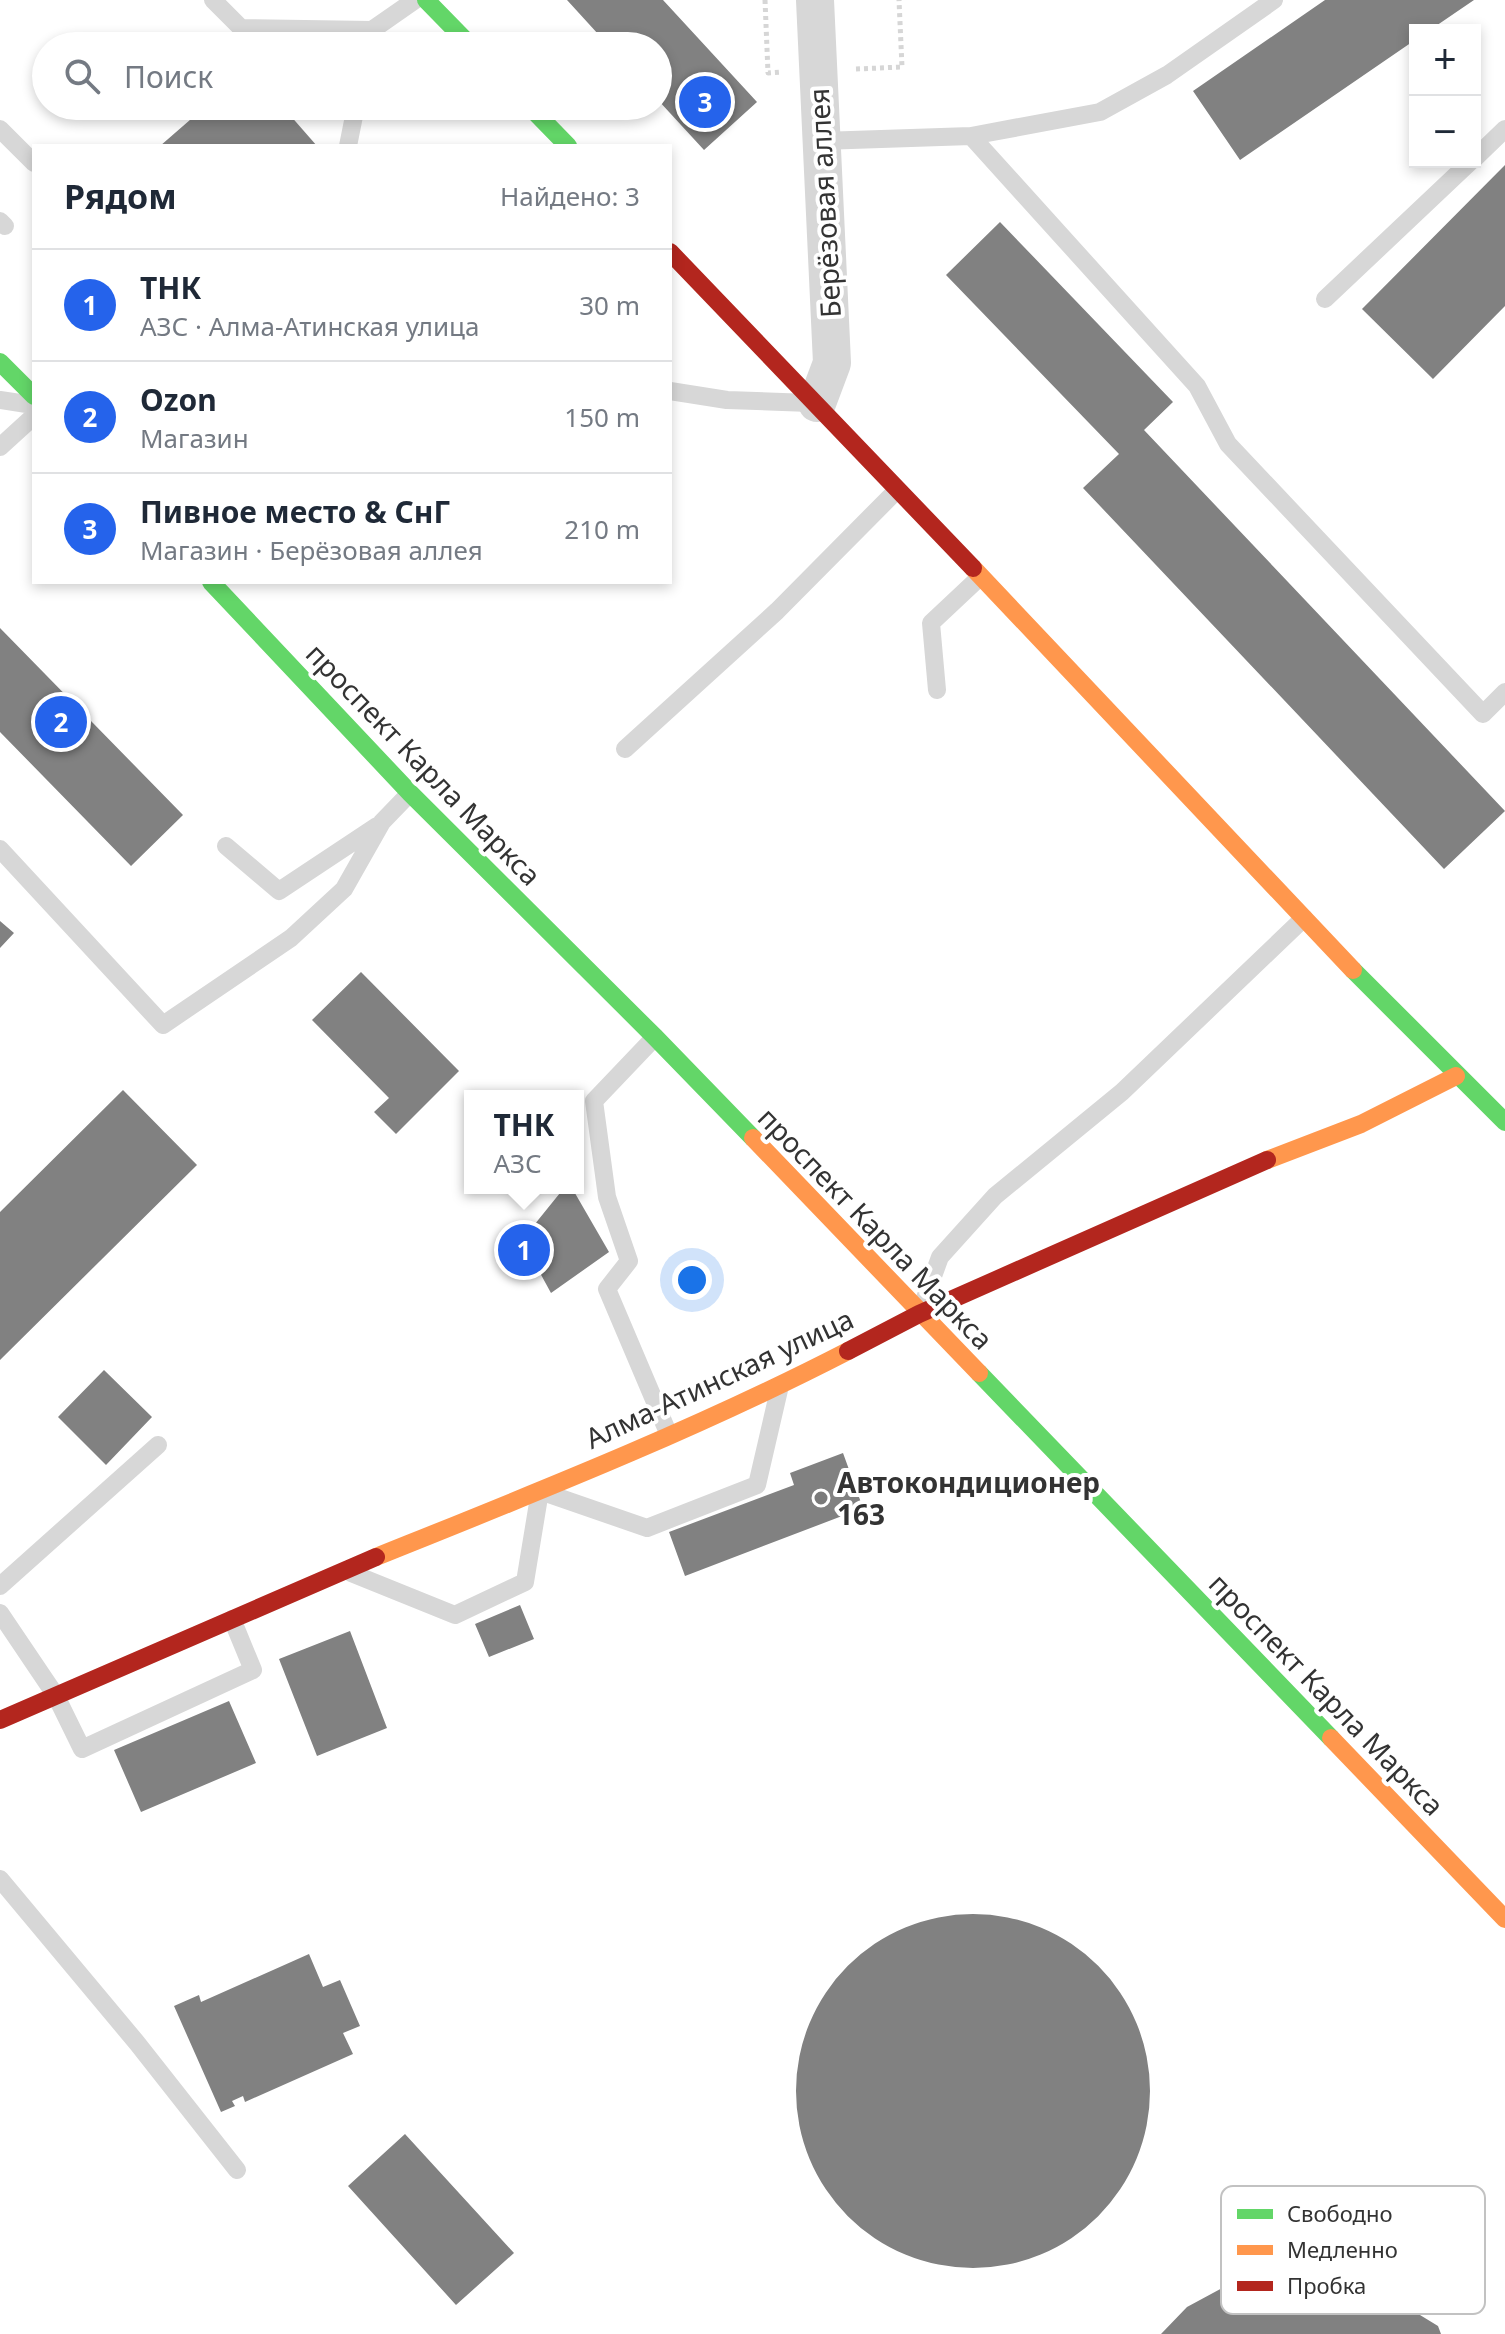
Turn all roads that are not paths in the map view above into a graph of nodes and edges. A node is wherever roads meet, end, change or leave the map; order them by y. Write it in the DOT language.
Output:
graph roads {
  1 [pos="213,0"];
  2 [pos="415,0"];
  3 [pos="426,0"];
  4 [pos="815,0"];
  5 [pos="1274,0"];
  6 [pos="293,32"];
  7 [pos="377,32"];
  8 [pos="457,32"];
  9 [pos="353,120"];
  10 [pos="537,120"];
  11 [pos="0,129"];
  12 [pos="1505,129"];
  13 [pos="971,136"];
  14 [pos="548,139"];
  15 [pos="821,141"];
  16 [pos="348,144"];
  17 [pos="1481,152"];
  18 [pos="32,161"];
  19 [pos="1464,168"];
  20 [pos="672,254"];
  21 [pos="1325,299"];
  22 [pos="0,362"];
  23 [pos="672,391"];
  24 [pos="32,394"];
  25 [pos="0,400"];
  26 [pos="817,403"];
  27 [pos="32,405"];
  28 [pos="32,418"];
  29 [pos="0,447"];
  30 [pos="897,490"];
  31 [pos="980,577"];
  32 [pos="213,584"];
  33 [pos="937,690"];
  34 [pos="1505,692"];
  35 [pos="625,749"];
  36 [pos="410,793"];
  37 [pos="382,822"];
  38 [pos="226,846"];
  39 [pos="0,849"];
  40 [pos="1304,918"];
  41 [pos="655,1037"];
  42 [pos="1456,1076"];
  43 [pos="1505,1122"];
  44 [pos="919,1314"];
  45 [pos="780,1386"];
  46 [pos="669,1435"];
  47 [pos="158,1445"];
  48 [pos="540,1491"];
  49 [pos="345,1570"];
  50 [pos="0,1586"];
  51 [pos="0,1613"];
  52 [pos="232,1619"];
  53 [pos="56,1696"];
  54 [pos="0,1720"];
  55 [pos="0,1879"];
  56 [pos="1504,1910"];
  57 [pos="237,2170"];
  1 -- 6 [label="lane"];
  2 -- 7 [label="lane"];
  3 -- 8 [label="main road"];
  4 -- 15 [label="street, Берёзовая аллея"];
  5 -- 13 [label="lane"];
  9 -- 16 [label="lane"];
  10 -- 14 [label="main road"];
  11 -- 18 [label="lane"];
  12 -- 17 [label="lane"];
  13 -- 15 [label="lane"];
  13 -- 34 [label="lane"];
  15 -- 26 [label="street, Берёзовая аллея"];
  19 -- 21 [label="lane"];
  20 -- 26 [label="main road"];
  22 -- 24 [label="main road"];
  23 -- 26 [label="lane"];
  25 -- 27 [label="lane"];
  26 -- 30 [label="main road"];
  28 -- 29 [label="lane"];
  30 -- 31 [label="main road"];
  30 -- 35 [label="lane"];
  31 -- 33 [label="lane"];
  31 -- 40 [label="main road"];
  32 -- 36 [label="main road, проспект Карла Маркса"];
  36 -- 37 [label="lane"];
  36 -- 41 [label="main road, проспект Карла Маркса"];
  37 -- 38 [label="lane"];
  37 -- 39 [label="lane"];
  40 -- 42 [label="main road"];
  40 -- 44 [label="lane"];
  41 -- 44 [label="main road, проспект Карла Маркса"];
  41 -- 46 [label="lane"];
  42 -- 43 [label="main road"];
  42 -- 44 [label="main road, Алма-Атинская улица"];
  44 -- 45 [label="main road, Алма-Атинская улица"];
  44 -- 56 [label="main road, проспект Карла Маркса"];
  45 -- 46 [label="main road, Алма-Атинская улица"];
  45 -- 48 [label="lane"];
  46 -- 48 [label="main road, Алма-Атинская улица"];
  47 -- 50 [label="lane"];
  48 -- 49 [label="main road, Алма-Атинская улица"];
  48 -- 49 [label="lane"];
  49 -- 52 [label="main road, Алма-Атинская улица"];
  51 -- 53 [label="lane"];
  52 -- 53 [label="main road, Алма-Атинская улица"];
  52 -- 53 [label="lane"];
  53 -- 54 [label="main road, Алма-Атинская улица"];
  55 -- 57 [label="lane"];
}
